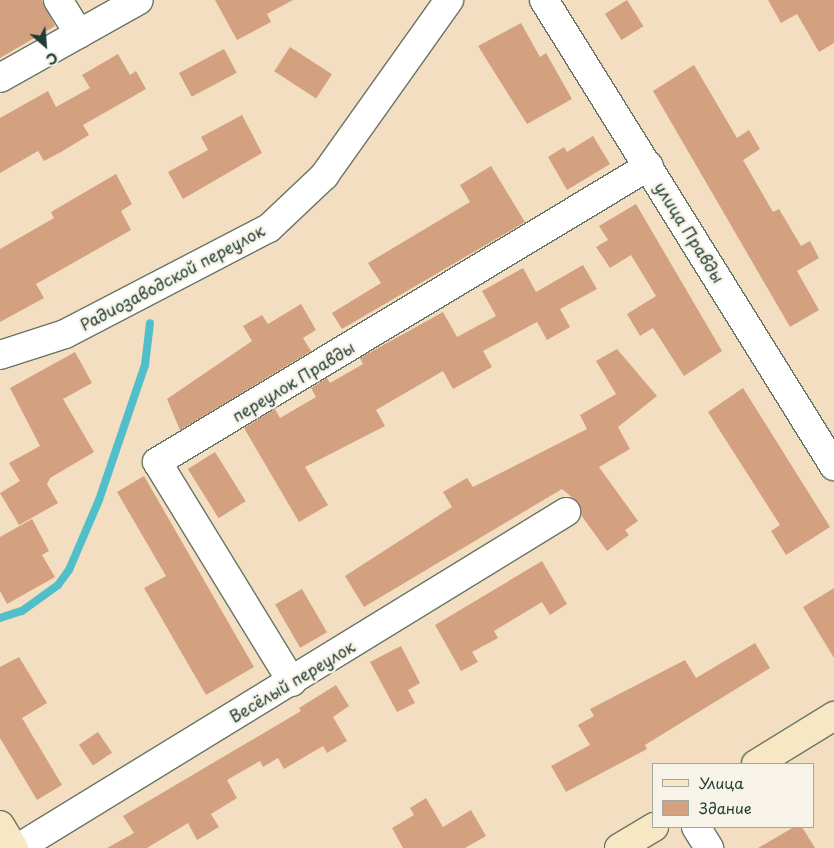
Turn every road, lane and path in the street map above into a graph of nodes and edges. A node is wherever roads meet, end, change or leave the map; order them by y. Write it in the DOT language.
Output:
graph roads {
  1 [pos="58,0"];
  2 [pos="139,0"];
  3 [pos="449,0"];
  4 [pos="544,0"];
  5 [pos="79,34"];
  6 [pos="0,78"];
  7 [pos="649,166"];
  8 [pos="0,355"];
  9 [pos="834,466"];
  10 [pos="566,512"];
  11 [pos="292,682"];
  12 [pos="834,716"];
  13 [pos="758,763"];
  14 [pos="0,825"];
  15 [pos="652,828"];
  16 [pos="697,828"];
  17 [pos="14,848"];
  18 [pos="18,848"];
  19 [pos="619,848"];
  20 [pos="709,848"];
  1 -- 5 [label="street"];
  2 -- 5 [label="street"];
  3 -- 8 [label="street, Радиозаводской переулок"];
  4 -- 7 [label="street, улица Правды"];
  5 -- 6 [label="street"];
  7 -- 9 [label="street, улица Правды"];
  7 -- 11 [label="street, переулок Правды"];
  10 -- 11 [label="street, Весёлый переулок"];
  11 -- 18 [label="street, Весёлый переулок"];
  12 -- 13 [label="main road"];
  14 -- 17 [label="main road"];
  15 -- 19 [label="main road"];
  16 -- 20 [label="street"];
}
